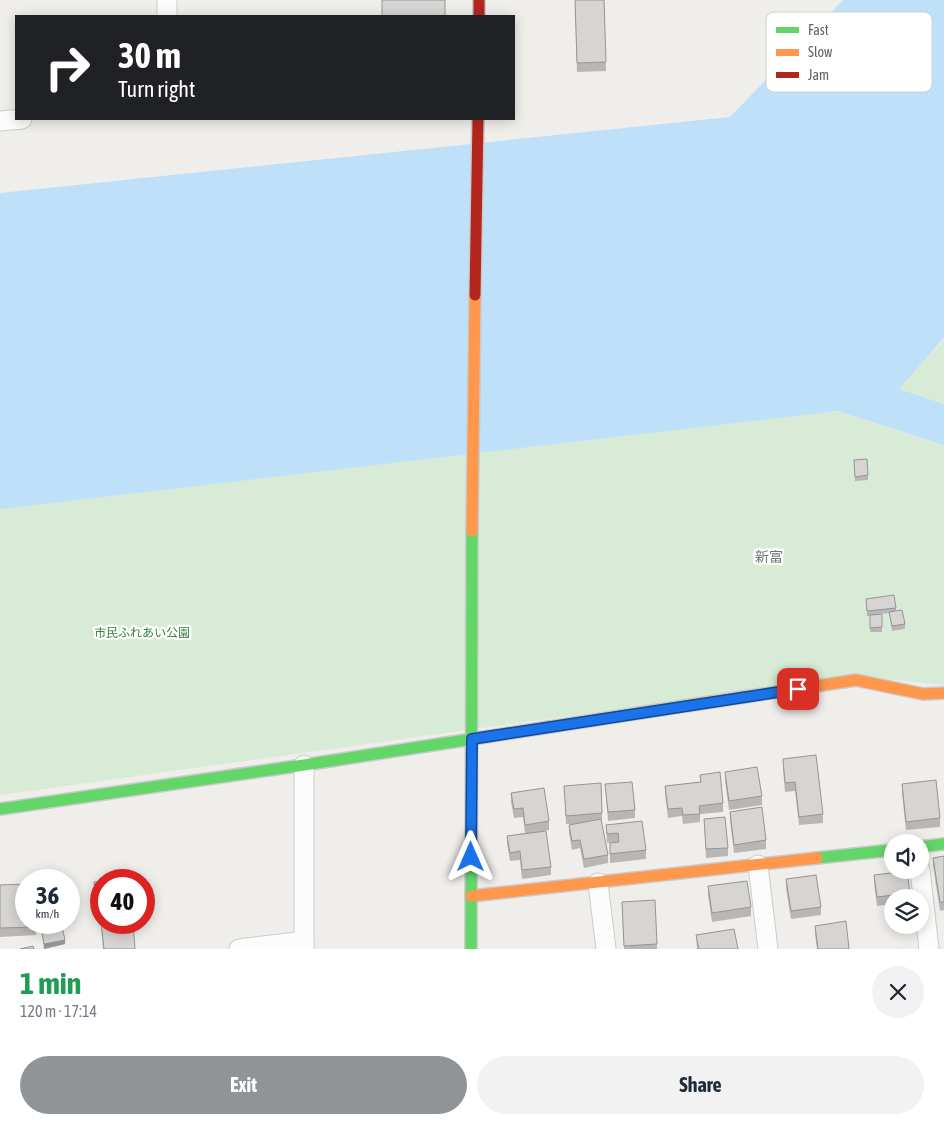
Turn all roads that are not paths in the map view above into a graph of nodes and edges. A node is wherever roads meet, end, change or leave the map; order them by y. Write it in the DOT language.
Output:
graph roads {
  1 [pos="167,0"];
  2 [pos="479,0"];
  3 [pos="167,15"];
  4 [pos="479,15"];
  5 [pos="15,120"];
  6 [pos="478,120"];
  7 [pos="0,121"];
  8 [pos="944,692"];
  9 [pos="472,739"];
  10 [pos="304,765"];
  11 [pos="0,809"];
  12 [pos="944,844"];
  13 [pos="929,846"];
  14 [pos="884,851"];
  15 [pos="758,865"];
  16 [pos="921,879"];
  17 [pos="598,882"];
  18 [pos="471,896"];
  19 [pos="304,945"];
  20 [pos="239,949"];
  21 [pos="471,949"];
  22 [pos="606,949"];
  23 [pos="768,949"];
  24 [pos="929,949"];
  1 -- 3 [label="street"];
  2 -- 4 [label="street"];
  5 -- 7 [label="street"];
  6 -- 9 [label="street"];
  8 -- 9 [label="street"];
  9 -- 10 [label="street"];
  9 -- 18 [label="street"];
  10 -- 11 [label="street"];
  10 -- 19 [label="street"];
  12 -- 13 [label="street"];
  14 -- 15 [label="street"];
  15 -- 17 [label="street"];
  15 -- 23 [label="street"];
  16 -- 24 [label="street"];
  17 -- 18 [label="street"];
  17 -- 22 [label="street"];
  18 -- 21 [label="street"];
  19 -- 20 [label="street"];
}
